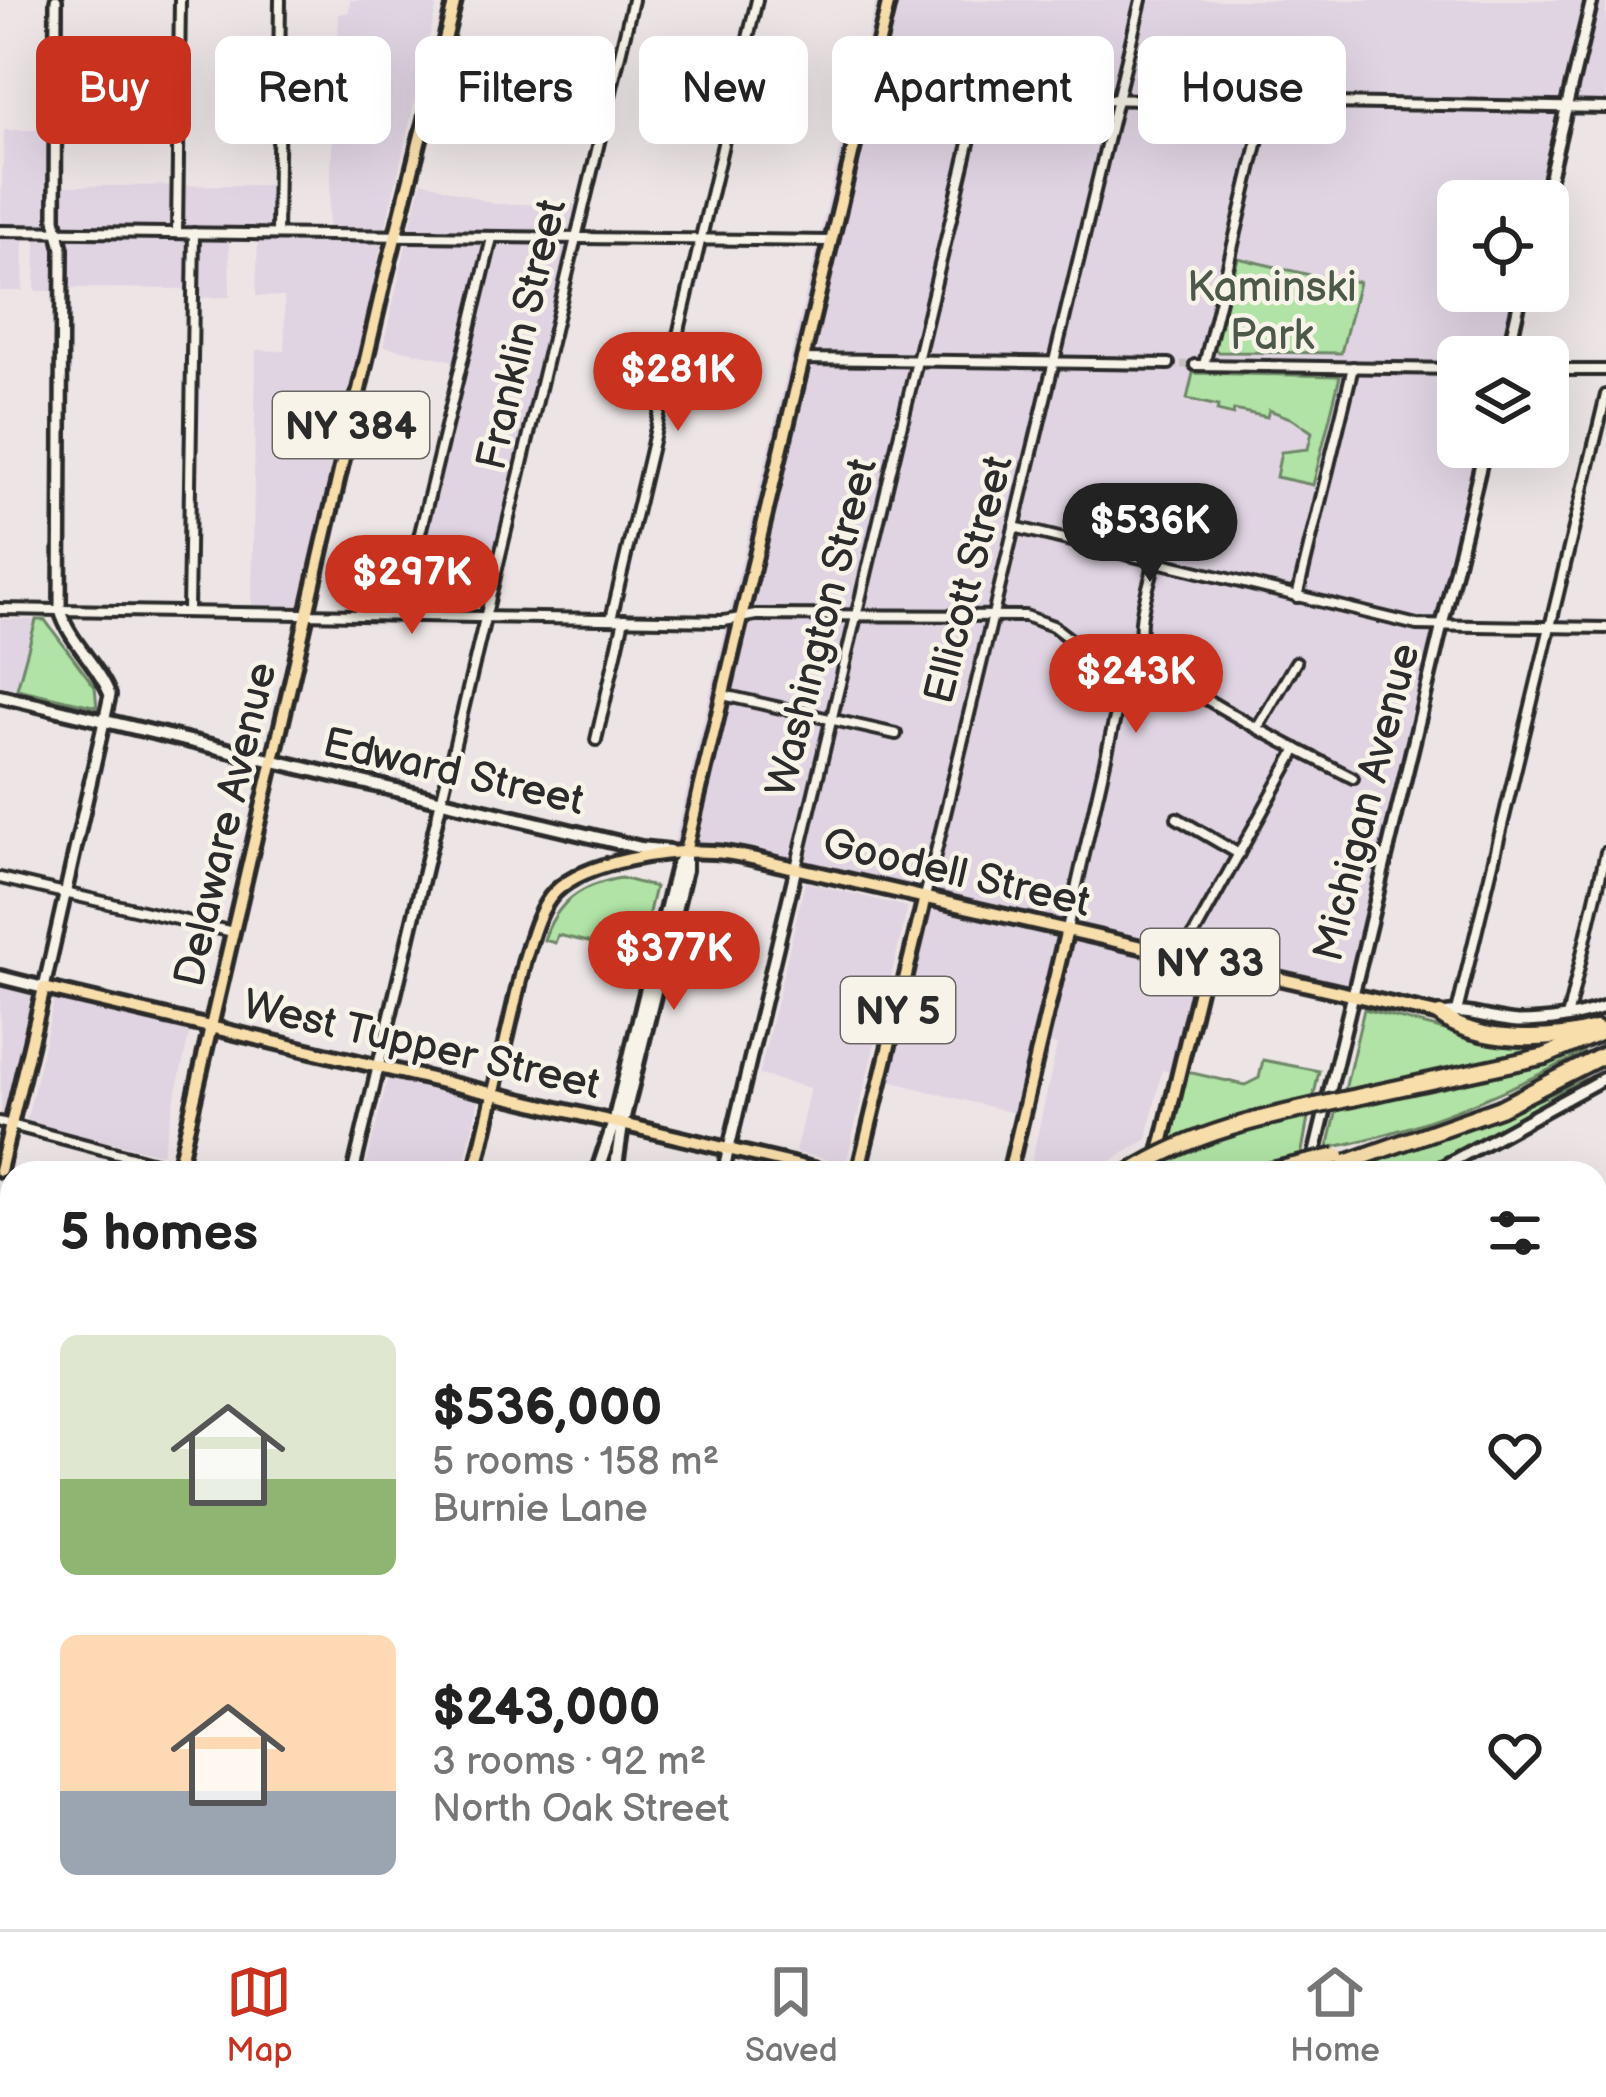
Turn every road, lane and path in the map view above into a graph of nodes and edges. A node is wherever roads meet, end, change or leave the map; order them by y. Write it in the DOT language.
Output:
graph roads {
  1 [pos="56,0"];
  2 [pos="181,0"];
  3 [pos="280,0"];
  4 [pos="455,0"];
  5 [pos="632,0"];
  6 [pos="757,0"];
  7 [pos="889,0"];
  8 [pos="1141,0"];
  9 [pos="1592,0"];
  10 [pos="880,36"];
  11 [pos="1114,99"];
  12 [pos="1117,99"];
  13 [pos="1138,99"];
  14 [pos="1346,103"];
  15 [pos="1566,107"];
  16 [pos="1606,108"];
  17 [pos="854,144"];
  18 [pos="969,144"];
  19 [pos="1257,144"];
  20 [pos="1549,180"];
  21 [pos="0,231"];
  22 [pos="58,232"];
  23 [pos="177,233"];
  24 [pos="194,233"];
  25 [pos="277,234"];
  26 [pos="395,237"];
  27 [pos="493,238"];
  28 [pos="578,238"];
  29 [pos="702,239"];
  30 [pos="830,241"];
  31 [pos="802,359"];
  32 [pos="917,361"];
  33 [pos="1053,363"];
  34 [pos="1169,364"];
  35 [pos="1353,367"];
  36 [pos="1437,369"];
  37 [pos="1569,370"];
  38 [pos="1606,370"];
  39 [pos="1606,395"];
  40 [pos="1480,468"];
  41 [pos="1014,527"];
  42 [pos="1154,564"];
  43 [pos="1297,596"];
  44 [pos="0,609"];
  45 [pos="60,610"];
  46 [pos="188,612"];
  47 [pos="307,614"];
  48 [pos="400,615"];
  49 [pos="857,616"];
  50 [pos="486,617"];
  51 [pos="741,618"];
  52 [pos="992,618"];
  53 [pos="611,619"];
  54 [pos="623,619"];
  55 [pos="1442,626"];
  56 [pos="1550,627"];
  57 [pos="1606,628"];
  58 [pos="1296,662"];
  59 [pos="723,695"];
  60 [pos="0,696"];
  61 [pos="831,719"];
  62 [pos="106,721"];
  63 [pos="1258,728"];
  64 [pos="896,734"];
  65 [pos="596,740"];
  66 [pos="1297,749"];
  67 [pos="273,761"];
  68 [pos="1353,778"];
  69 [pos="441,802"];
  70 [pos="1177,818"];
  71 [pos="685,852"];
  72 [pos="1606,852"];
  73 [pos="1240,854"];
  74 [pos="796,868"];
  75 [pos="0,878"];
  76 [pos="66,893"];
  77 [pos="925,897"];
  78 [pos="1067,929"];
  79 [pos="233,932"];
  80 [pos="1183,956"];
  81 [pos="1206,961"];
  82 [pos="0,977"];
  83 [pos="44,988"];
  84 [pos="1352,995"];
  85 [pos="1606,1007"];
  86 [pos="1457,1012"];
  87 [pos="1440,1016"];
  88 [pos="1567,1018"];
  89 [pos="211,1027"];
  90 [pos="1606,1028"];
  91 [pos="1606,1054"];
  92 [pos="378,1067"];
  93 [pos="1606,1077"];
  94 [pos="493,1094"];
  95 [pos="5,1124"];
  96 [pos="618,1124"];
  97 [pos="729,1150"];
  98 [pos="1359,1156"];
  99 [pos="1,1161"];
  100 [pos="140,1161"];
  101 [pos="179,1161"];
  102 [pos="356,1161"];
  103 [pos="478,1161"];
  104 [pos="602,1161"];
  105 [pos="616,1161"];
  106 [pos="726,1161"];
  107 [pos="777,1161"];
  108 [pos="861,1161"];
  109 [pos="1012,1161"];
  110 [pos="1149,1161"];
  111 [pos="1158,1161"];
  112 [pos="1316,1161"];
  113 [pos="1317,1161"];
  114 [pos="1346,1161"];
  115 [pos="1453,1161"];
  1 -- 22 [label="street"];
  2 -- 23 [label="street"];
  3 -- 25 [label="street"];
  4 -- 26 [label="main road, Delaware Avenue / NY 384"];
  5 -- 28 [label="street, Franklin Street"];
  6 -- 29 [label="street"];
  7 -- 10 [label="main road"];
  8 -- 12 [label="street, Ellicott Street"];
  9 -- 15 [label="street"];
  11 -- 12 [label="street"];
  12 -- 13 [label="street"];
  12 -- 33 [label="street, Ellicott Street"];
  14 -- 15 [label="street"];
  15 -- 16 [label="street"];
  15 -- 20 [label="street"];
  17 -- 30 [label="main road"];
  18 -- 32 [label="street, Washington Street"];
  19 -- 35 [label="street"];
  21 -- 22 [label="street"];
  22 -- 23 [label="street"];
  22 -- 45 [label="street"];
  23 -- 24 [label="street"];
  24 -- 25 [label="street"];
  24 -- 46 [label="street"];
  25 -- 26 [label="street"];
  26 -- 27 [label="street"];
  26 -- 47 [label="main road, Delaware Avenue / NY 384"];
  27 -- 28 [label="street"];
  27 -- 48 [label="street"];
  28 -- 29 [label="street"];
  28 -- 50 [label="street, Franklin Street"];
  29 -- 30 [label="street"];
  29 -- 53 [label="street"];
  30 -- 31 [label="main road"];
  31 -- 32 [label="street"];
  31 -- 51 [label="main road"];
  32 -- 33 [label="street"];
  32 -- 49 [label="street, Washington Street"];
  33 -- 34 [label="street"];
  33 -- 41 [label="street, Ellicott Street"];
  35 -- 36 [label="street"];
  35 -- 43 [label="street"];
  37 -- 38 [label="street"];
  39 -- 56 [label="street"];
  40 -- 55 [label="street, Michigan Avenue"];
  41 -- 42 [label="street"];
  41 -- 52 [label="street, Ellicott Street"];
  42 -- 43 [label="street"];
  42 -- 63 [label="street"];
  43 -- 55 [label="street"];
  44 -- 45 [label="street"];
  45 -- 46 [label="street"];
  45 -- 62 [label="street"];
  46 -- 47 [label="street"];
  47 -- 48 [label="street"];
  47 -- 67 [label="main road, Delaware Avenue / NY 384"];
  48 -- 50 [label="street"];
  49 -- 51 [label="street"];
  49 -- 52 [label="street"];
  49 -- 61 [label="street, Washington Street"];
  50 -- 53 [label="street"];
  50 -- 69 [label="street, Franklin Street"];
  51 -- 54 [label="street"];
  51 -- 59 [label="main road"];
  52 -- 77 [label="street, Ellicott Street"];
  52 -- 78 [label="street"];
  53 -- 54 [label="street"];
  54 -- 65 [label="street"];
  55 -- 56 [label="street"];
  55 -- 84 [label="street, Michigan Avenue"];
  56 -- 57 [label="street"];
  56 -- 86 [label="street"];
  58 -- 63 [label="street"];
  59 -- 61 [label="street"];
  59 -- 71 [label="main road"];
  60 -- 62 [label="main road, Edward Street"];
  61 -- 64 [label="street"];
  61 -- 74 [label="street, Washington Street"];
  62 -- 67 [label="main road, Edward Street"];
  62 -- 76 [label="street"];
  63 -- 66 [label="street"];
  66 -- 68 [label="street"];
  66 -- 73 [label="street"];
  67 -- 69 [label="main road, Edward Street"];
  67 -- 79 [label="main road, Delaware Avenue / NY 384"];
  69 -- 71 [label="main road, Edward Street"];
  69 -- 92 [label="street, Franklin Street"];
  70 -- 73 [label="street"];
  71 -- 74 [label="main road, Goodell Street"];
  71 -- 94 [label="main road, Goodell Street"];
  71 -- 96 [label="main road"];
  72 -- 88 [label="street"];
  73 -- 80 [label="street"];
  74 -- 77 [label="main road, Goodell Street"];
  74 -- 97 [label="street, Washington Street"];
  75 -- 76 [label="street"];
  76 -- 79 [label="street"];
  76 -- 83 [label="street"];
  77 -- 78 [label="main road, Goodell Street / NY 33"];
  77 -- 108 [label="main road, Ellicott Street / NY 5"];
  78 -- 80 [label="main road, Goodell Street / NY 33"];
  78 -- 109 [label="main road"];
  79 -- 89 [label="main road, Delaware Avenue / NY 384"];
  80 -- 81 [label="main road, Goodell Street / NY 33"];
  81 -- 84 [label="main road, Goodell Street / NY 33"];
  81 -- 111 [label="main road"];
  82 -- 83 [label="main road, West Tupper Street"];
  83 -- 89 [label="main road, West Tupper Street"];
  83 -- 95 [label="main road"];
  84 -- 87 [label="main road, Goodell Street / NY 33"];
  84 -- 113 [label="street, Michigan Avenue"];
  85 -- 88 [label="street, Goodell Street"];
  86 -- 87 [label="street, Goodell Street"];
  86 -- 88 [label="street, Goodell Street"];
  87 -- 90 [label="highway, NY 33"];
  89 -- 92 [label="main road, West Tupper Street"];
  89 -- 101 [label="main road, Delaware Avenue / NY 384"];
  90 -- 110 [label="highway, bridge"];
  91 -- 98 [label="highway"];
  92 -- 94 [label="main road, West Tupper Street"];
  92 -- 102 [label="street, Franklin Street"];
  93 -- 115 [label="street"];
  94 -- 96 [label="main road, West Tupper Street"];
  94 -- 103 [label="main road, Goodell Street"];
  95 -- 99 [label="main road"];
  95 -- 100 [label="street"];
  96 -- 97 [label="main road, West Tupper Street"];
  96 -- 104 [label="main road"];
  96 -- 105 [label="main road"];
  97 -- 106 [label="street, Washington Street"];
  97 -- 107 [label="main road, West Tupper Street"];
  98 -- 112 [label="highway, bridge"];
  98 -- 114 [label="highway"];
}
